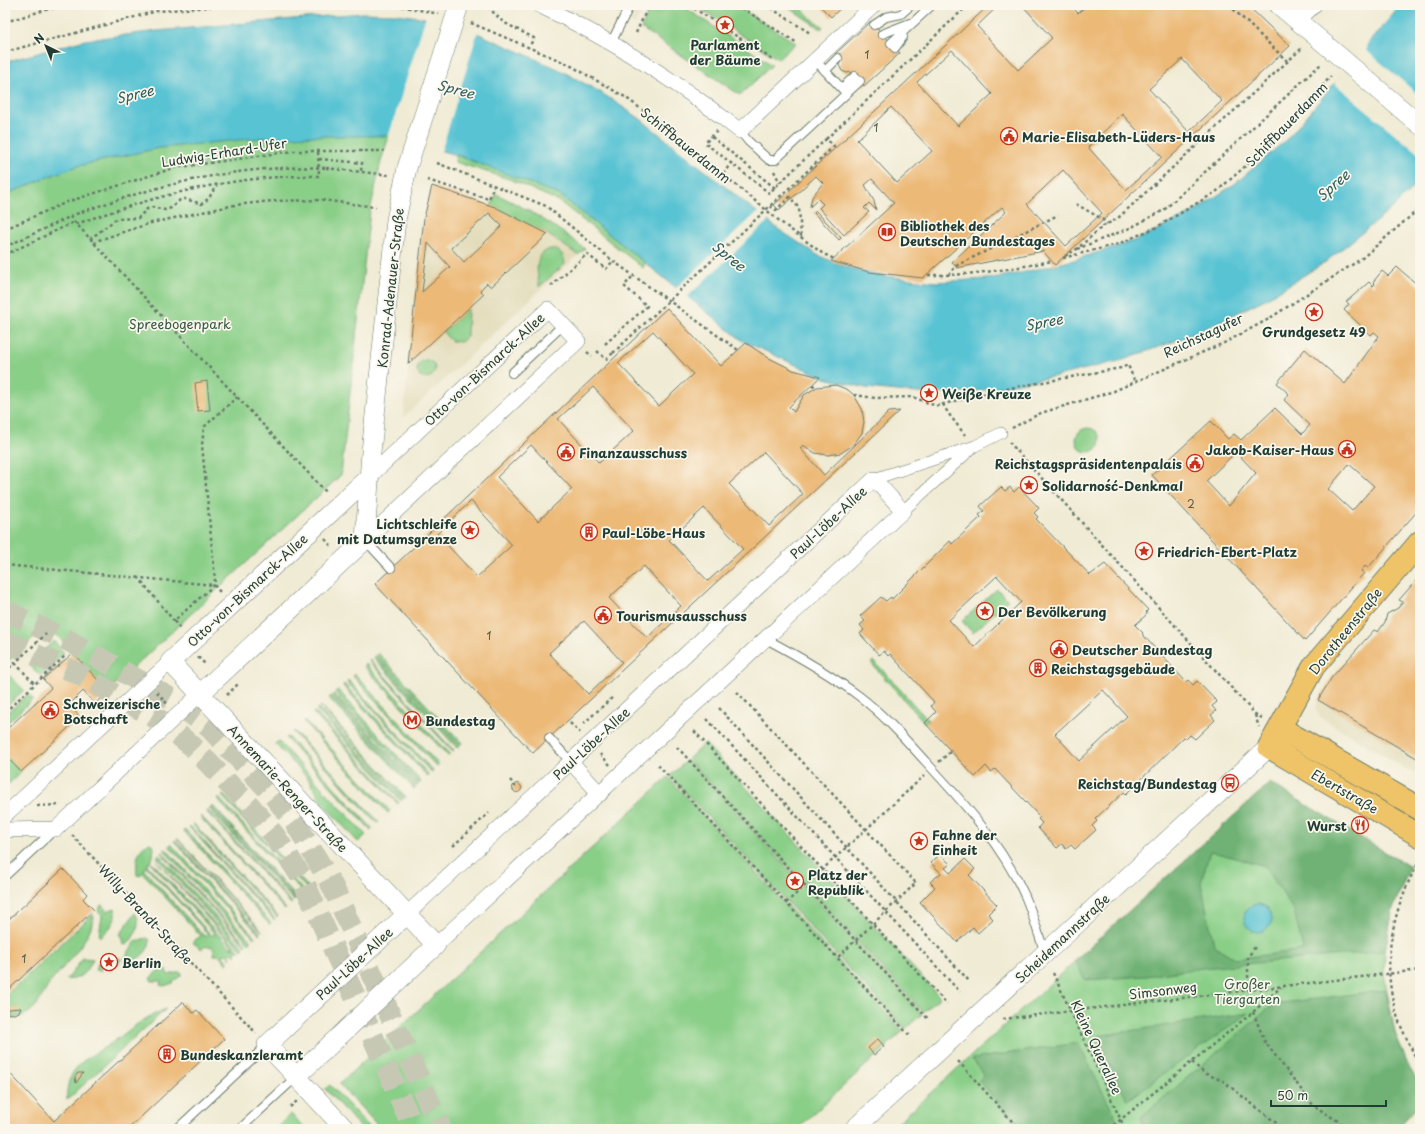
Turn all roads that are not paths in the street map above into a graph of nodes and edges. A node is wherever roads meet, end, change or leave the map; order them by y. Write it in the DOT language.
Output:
graph roads {
  1 [pos="459,5"];
  2 [pos="539,5"];
  3 [pos="630,5"];
  4 [pos="874,5"];
  5 [pos="911,5"];
  6 [pos="932,5"];
  7 [pos="1279,5"];
  8 [pos="1314,5"];
  9 [pos="914,21"];
  10 [pos="1298,21"];
  11 [pos="874,25"];
  12 [pos="882,34"];
  13 [pos="611,43"];
  14 [pos="893,46"];
  15 [pos="838,58"];
  16 [pos="820,65"];
  17 [pos="857,78"];
  18 [pos="844,91"];
  19 [pos="1420,125"];
  20 [pos="734,126"];
  21 [pos="563,325"];
  22 [pos="512,373"];
  23 [pos="1001,433"];
  24 [pos="975,446"];
  25 [pos="370,476"];
  26 [pos="874,479"];
  27 [pos="903,511"];
  28 [pos="365,540"];
  29 [pos="1420,542"];
  30 [pos="391,568"];
  31 [pos="766,639"];
  32 [pos="170,662"];
  33 [pos="200,694"];
  34 [pos="1280,728"];
  35 [pos="549,738"];
  36 [pos="1268,747"];
  37 [pos="570,762"];
  38 [pos="600,794"];
  39 [pos="1420,809"];
  40 [pos="5,815"];
  41 [pos="56,829"];
  42 [pos="5,830"];
  43 [pos="1420,836"];
  44 [pos="5,876"];
  45 [pos="407,914"];
  46 [pos="436,946"];
  47 [pos="1045,954"];
  48 [pos="267,1045"];
  49 [pos="297,1076"];
  50 [pos="177,1129"];
  51 [pos="240,1129"];
  52 [pos="345,1129"];
  53 [pos="854,1129"];
  1 -- 25 [label="street, Konrad-Adenauer-Straße, bridge"];
  2 -- 13 [label="street"];
  3 -- 13 [label="lane"];
  4 -- 16 [label="street"];
  5 -- 11 [label="lane"];
  6 -- 9 [label="lane"];
  7 -- 10 [label="street"];
  8 -- 10 [label="street"];
  9 -- 12 [label="lane"];
  9 -- 14 [label="lane"];
  10 -- 19 [label="street"];
  13 -- 20 [label="street"];
  15 -- 16 [label="lane"];
  16 -- 18 [label="lane"];
  16 -- 20 [label="street"];
  17 -- 18 [label="lane"];
  18 -- 20 [label="lane"];
  21 -- 22 [label="lane"];
  21 -- 25 [label="street, Otto-von-Bismarck-Allee"];
  21 -- 28 [label="street, Otto-von-Bismarck-Allee"];
  23 -- 24 [label="street"];
  24 -- 26 [label="street"];
  24 -- 27 [label="street"];
  25 -- 28 [label="street, Konrad-Adenauer-Straße"];
  25 -- 32 [label="street, Otto-von-Bismarck-Allee"];
  26 -- 27 [label="street, Paul-Löbe-Allee"];
  26 -- 37 [label="street, Paul-Löbe-Allee"];
  27 -- 31 [label="street"];
  28 -- 30 [label="lane"];
  28 -- 33 [label="street, Otto-von-Bismarck-Allee"];
  29 -- 34 [label="main road, Dorotheenstraße"];
  31 -- 38 [label="street"];
  31 -- 47 [label="lane"];
  32 -- 33 [label="street, Annemarie-Renger-Straße"];
  32 -- 40 [label="street, Otto-von-Bismarck-Allee"];
  33 -- 41 [label="street, Otto-von-Bismarck-Allee"];
  33 -- 45 [label="street, Annemarie-Renger-Straße"];
  34 -- 36 [label="main road, Dorotheenstraße"];
  34 -- 39 [label="main road, Ebertstraße"];
  35 -- 37 [label="lane"];
  36 -- 43 [label="main road, Ebertstraße"];
  36 -- 47 [label="street, Scheidemannstraße"];
  37 -- 38 [label="street"];
  37 -- 45 [label="street, Paul-Löbe-Allee"];
  38 -- 46 [label="street"];
  41 -- 42 [label="street"];
  41 -- 44 [label="lane"];
  45 -- 46 [label="street, Annemarie-Renger-Straße"];
  45 -- 48 [label="street, Paul-Löbe-Allee"];
  46 -- 49 [label="street"];
  47 -- 53 [label="street, Scheidemannstraße"];
  48 -- 49 [label="street"];
  48 -- 50 [label="lane"];
  49 -- 51 [label="lane"];
  49 -- 52 [label="street"];
}
